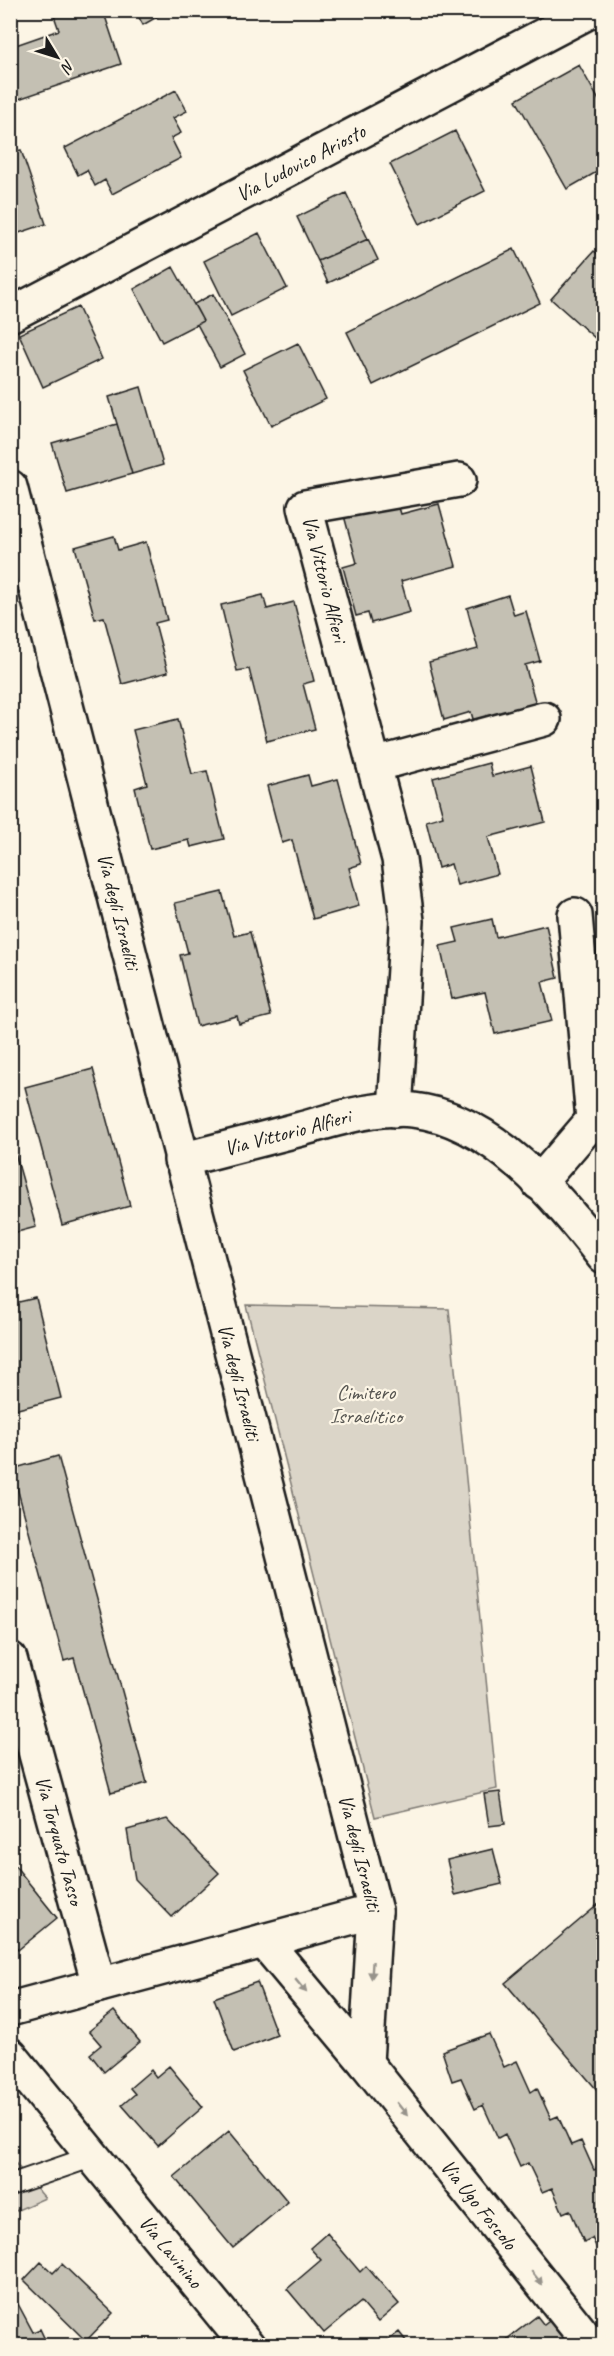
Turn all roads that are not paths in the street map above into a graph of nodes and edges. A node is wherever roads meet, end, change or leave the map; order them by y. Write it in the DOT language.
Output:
graph roads {
  1 [pos="592,10"];
  2 [pos="10,315"];
  3 [pos="459,480"];
  4 [pos="10,487"];
  5 [pos="543,719"];
  6 [pos="374,765"];
  7 [pos="574,915"];
  8 [pos="395,1110"];
  9 [pos="598,1119"];
  10 [pos="182,1160"];
  11 [pos="539,1183"];
  12 [pos="603,1257"];
  13 [pos="10,1659"];
  14 [pos="375,1911"];
  15 [pos="264,1941"];
  16 [pos="99,1985"];
  17 [pos="10,2008"];
  18 [pos="10,2055"];
  19 [pos="366,2063"];
  20 [pos="94,2156"];
  21 [pos="10,2185"];
  22 [pos="248,2346"];
  23 [pos="592,2346"];
  1 -- 2 [label="street, Via Ludovico Ariosto"];
  3 -- 6 [label="street, Via Vittorio Alfieri"];
  4 -- 10 [label="street, Via degli Israeliti"];
  5 -- 6 [label="street"];
  6 -- 8 [label="street, Via Vittorio Alfieri"];
  7 -- 9 [label="street"];
  8 -- 10 [label="street, Via Vittorio Alfieri"];
  8 -- 11 [label="street, Via Vittorio Alfieri"];
  9 -- 11 [label="street"];
  10 -- 14 [label="street, Via degli Israeliti"];
  11 -- 12 [label="street, Via Vittorio Alfieri"];
  13 -- 16 [label="street, Via Torquato Tasso"];
  14 -- 15 [label="street, Via degli Israeliti"];
  14 -- 19 [label="street, one-way"];
  15 -- 16 [label="street, Via degli Israeliti"];
  15 -- 19 [label="street, Via Ugo Foscolo, one-way"];
  16 -- 17 [label="street, Via degli Israeliti"];
  18 -- 20 [label="street, Via Lavinino"];
  19 -- 23 [label="street, Via Ugo Foscolo, one-way"];
  20 -- 21 [label="lane"];
  20 -- 22 [label="street, Via Lavinino"];
}
